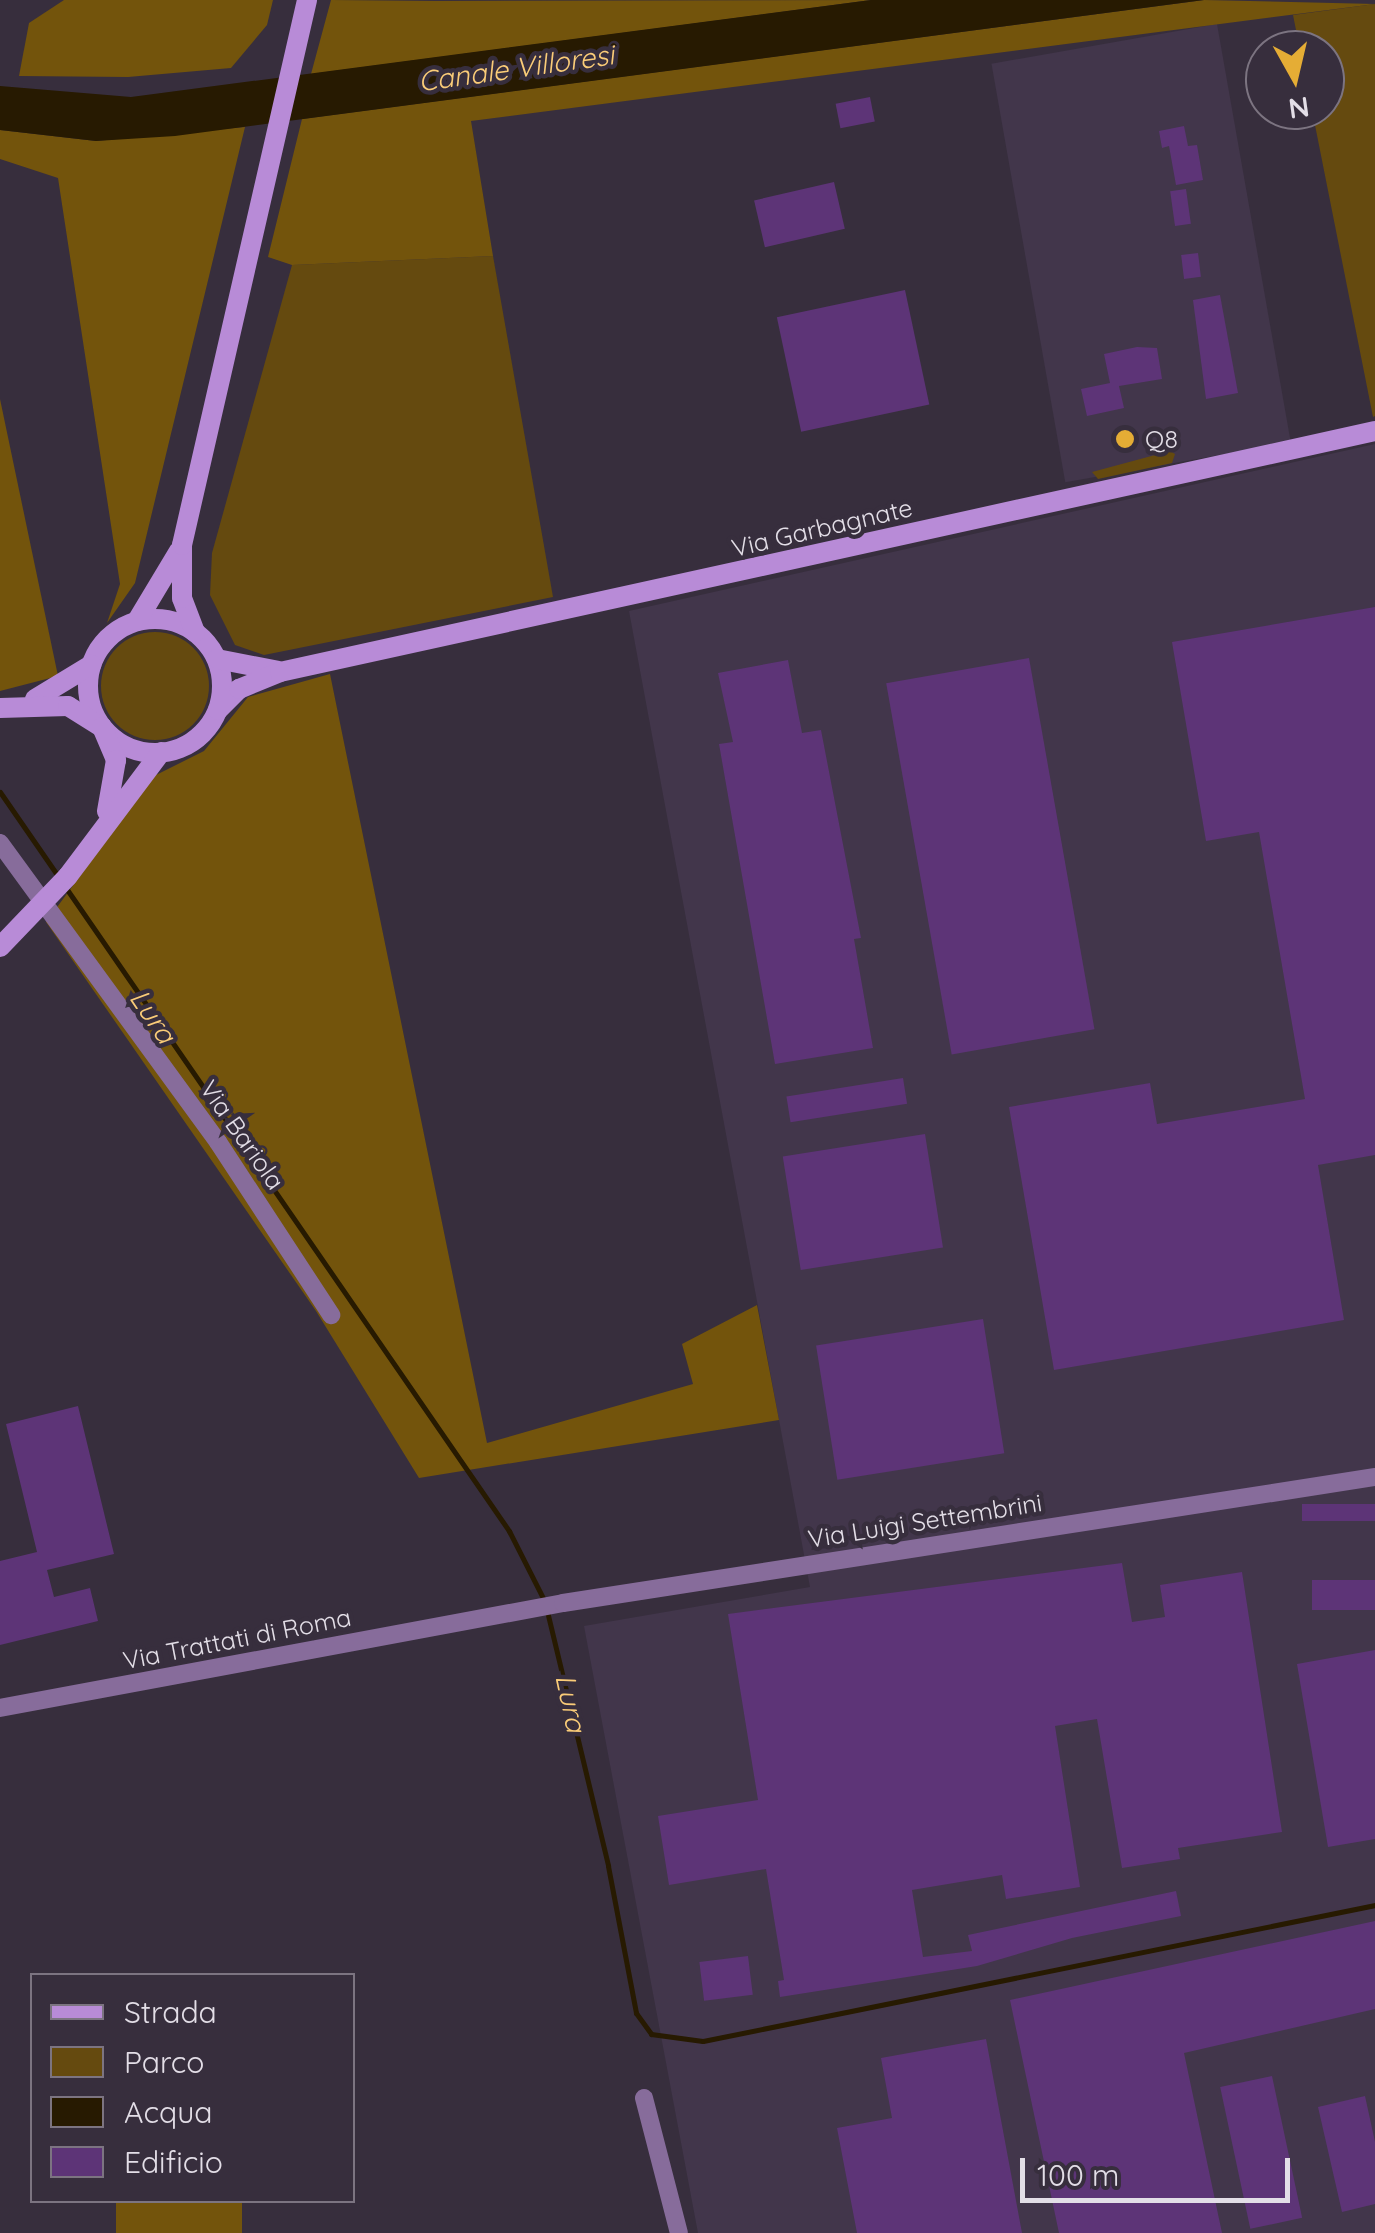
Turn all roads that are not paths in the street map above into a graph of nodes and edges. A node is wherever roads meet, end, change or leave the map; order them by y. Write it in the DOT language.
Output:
graph roads {
  1 [pos="305,7"];
  2 [pos="1375,431"];
  3 [pos="182,545"];
  4 [pos="136,621"];
  5 [pos="195,632"];
  6 [pos="217,659"];
  7 [pos="91,665"];
  8 [pos="280,672"];
  9 [pos="10,707"];
  10 [pos="218,710"];
  11 [pos="102,727"];
  12 [pos="160,752"];
  13 [pos="102,827"];
  14 [pos="0,843"];
  15 [pos="0,947"];
  16 [pos="331,1315"];
  17 [pos="1375,1477"];
  18 [pos="484,1617"];
  19 [pos="0,1708"];
  20 [pos="644,2098"];
  21 [pos="679,2233"];
  1 -- 3 [label="main road"];
  2 -- 8 [label="main road, Via Garbagnate"];
  3 -- 4 [label="main road"];
  3 -- 5 [label="main road"];
  4 -- 5 [label="main road"];
  4 -- 7 [label="main road"];
  5 -- 6 [label="main road"];
  6 -- 8 [label="main road, Via Garbagnate"];
  6 -- 10 [label="main road"];
  7 -- 9 [label="main road"];
  7 -- 11 [label="main road"];
  8 -- 10 [label="main road, Via Garbagnate"];
  9 -- 11 [label="main road"];
  10 -- 12 [label="main road"];
  11 -- 12 [label="main road"];
  11 -- 13 [label="main road"];
  12 -- 13 [label="main road"];
  13 -- 15 [label="main road"];
  14 -- 16 [label="street, Via Bariola"];
  17 -- 18 [label="street, Via Luigi Settembrini"];
  18 -- 19 [label="street, Via Trattati di Roma"];
  20 -- 21 [label="street"];
}
